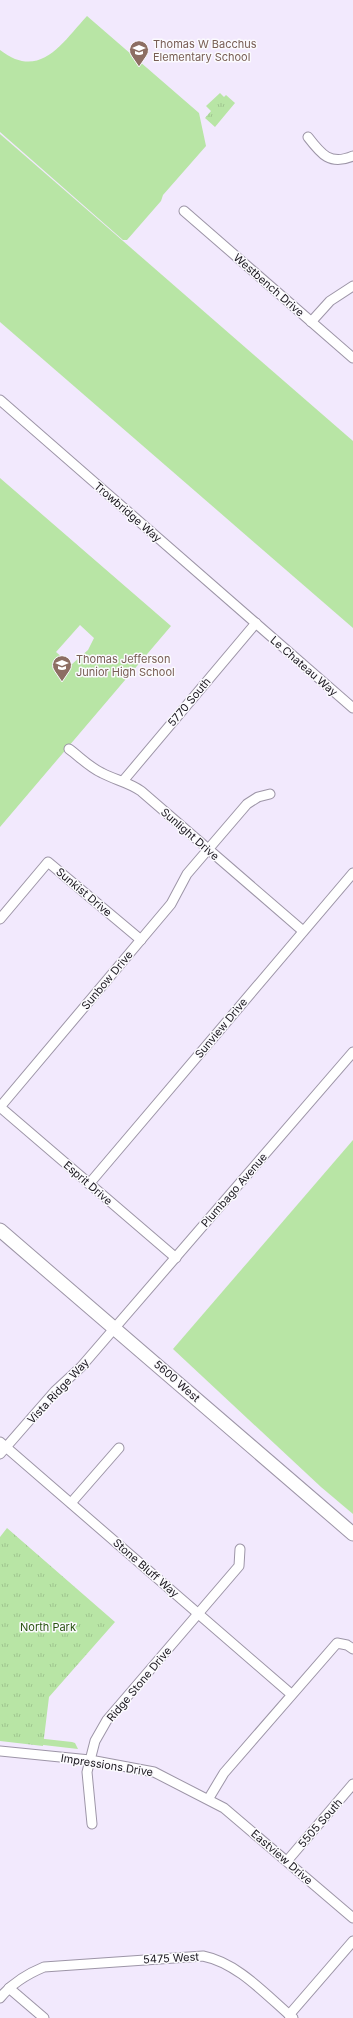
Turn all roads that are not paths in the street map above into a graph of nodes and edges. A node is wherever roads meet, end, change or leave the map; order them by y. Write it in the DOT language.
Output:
graph roads {
  1 [pos="308,137"];
  2 [pos="353,156"];
  3 [pos="184,212"];
  4 [pos="353,286"];
  5 [pos="311,322"];
  6 [pos="353,358"];
  7 [pos="0,400"];
  8 [pos="256,623"];
  9 [pos="353,708"];
  10 [pos="69,749"];
  11 [pos="123,781"];
  12 [pos="270,794"];
  13 [pos="208,849"];
  14 [pos="353,873"];
  15 [pos="0,918"];
  16 [pos="303,931"];
  17 [pos="141,940"];
  18 [pos="353,1052"];
  19 [pos="0,1107"];
  20 [pos="89,1184"];
  21 [pos="0,1230"];
  22 [pos="176,1258"];
  23 [pos="115,1327"];
  24 [pos="2,1448"];
  25 [pos="119,1448"];
  26 [pos="71,1503"];
  27 [pos="353,1534"];
  28 [pos="240,1549"];
  29 [pos="198,1614"];
  30 [pos="353,1649"];
  31 [pos="291,1694"];
  32 [pos="0,1750"];
  33 [pos="90,1760"];
  34 [pos="353,1784"];
  35 [pos="209,1798"];
  36 [pos="92,1824"];
  37 [pos="287,1861"];
  38 [pos="353,1918"];
  39 [pos="353,1941"];
  40 [pos="9,1988"];
  41 [pos="0,1998"];
  42 [pos="291,2017"];
  43 [pos="44,2018"];
  1 -- 2 [label="street"];
  3 -- 5 [label="street, Westbench Drive"];
  4 -- 5 [label="street"];
  5 -- 6 [label="street, Westbench Drive"];
  7 -- 8 [label="street, Trowbridge Way"];
  8 -- 9 [label="street, Le Chateau Way"];
  8 -- 11 [label="street, 5770 South"];
  10 -- 11 [label="street, Sunlight Drive"];
  11 -- 13 [label="street, Sunlight Drive"];
  12 -- 13 [label="street, Sunbow Drive"];
  13 -- 16 [label="street, Sunlight Drive"];
  13 -- 17 [label="street, Sunbow Drive"];
  14 -- 16 [label="street, Sunview Drive"];
  15 -- 17 [label="street, Sunkist Drive"];
  16 -- 20 [label="street, Sunview Drive"];
  17 -- 19 [label="street, Sunbow Drive"];
  18 -- 22 [label="street, Plumbago Avenue"];
  19 -- 20 [label="street, Esprit Drive"];
  20 -- 22 [label="street, Esprit Drive"];
  21 -- 23 [label="main road, 5600 West"];
  22 -- 23 [label="street, Plumbago Avenue"];
  23 -- 24 [label="street, Vista Ridge Way"];
  23 -- 27 [label="main road, 5600 West"];
  24 -- 26 [label="street, Stone Bluff Way"];
  25 -- 26 [label="street"];
  26 -- 29 [label="street, Stone Bluff Way"];
  28 -- 29 [label="street, Ridge Stone Drive"];
  29 -- 31 [label="street, Stone Bluff Way"];
  29 -- 33 [label="street, Ridge Stone Drive"];
  30 -- 31 [label="street"];
  31 -- 35 [label="street"];
  32 -- 33 [label="street, Impressions Drive"];
  33 -- 35 [label="street, Impressions Drive"];
  33 -- 36 [label="street, Ridge Stone Drive"];
  34 -- 37 [label="street, 5505 South"];
  35 -- 37 [label="street, Eastview Drive"];
  37 -- 38 [label="street, Eastview Drive"];
  39 -- 42 [label="street"];
  40 -- 41 [label="street, 5475 West"];
  40 -- 42 [label="street, 5475 West"];
  40 -- 43 [label="street"];
}
